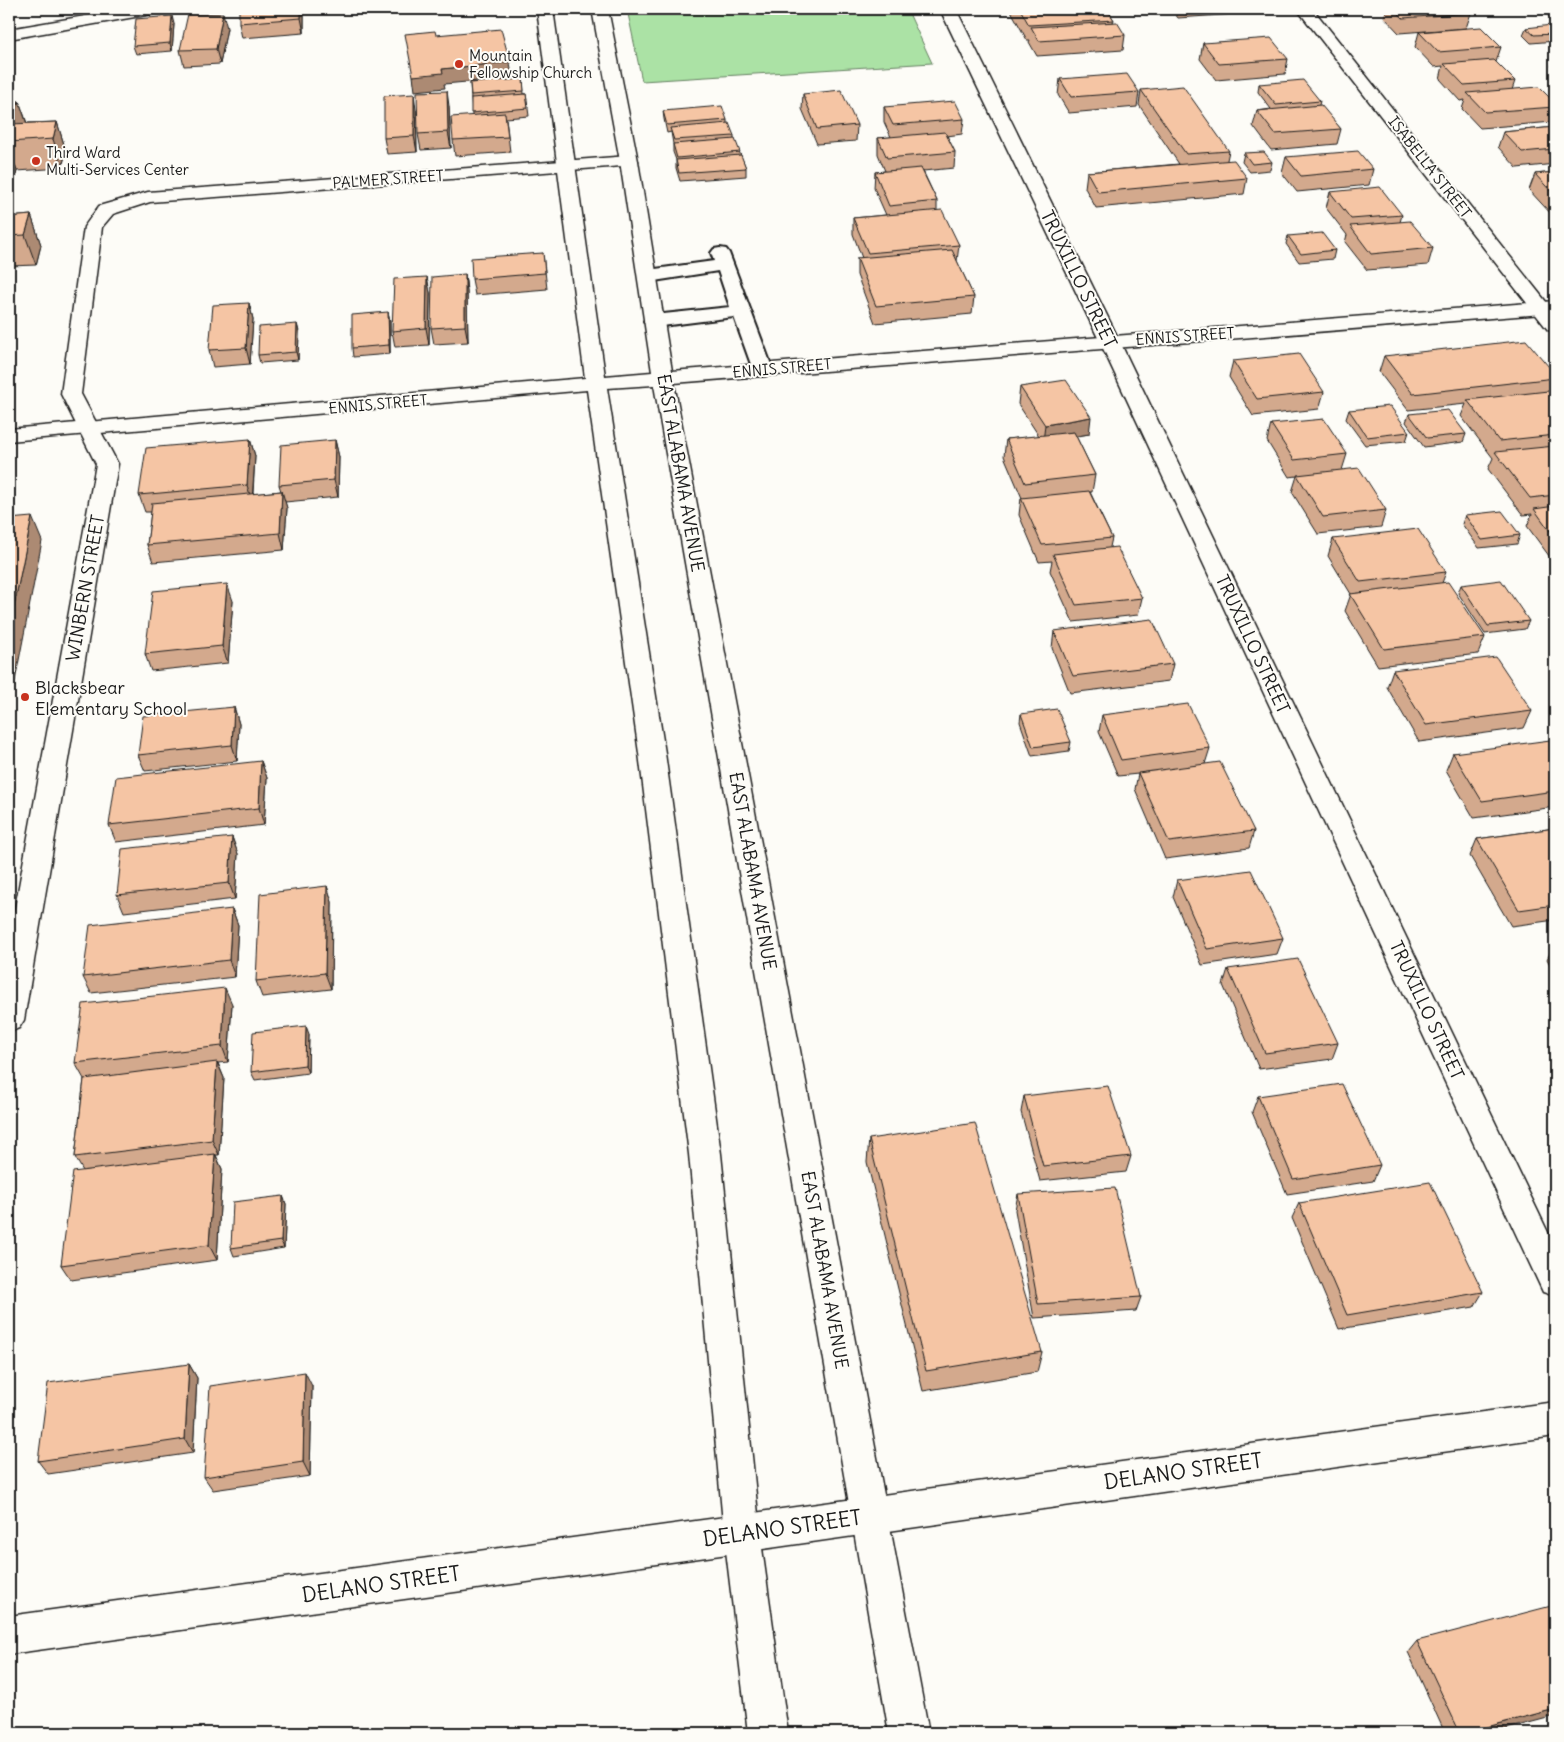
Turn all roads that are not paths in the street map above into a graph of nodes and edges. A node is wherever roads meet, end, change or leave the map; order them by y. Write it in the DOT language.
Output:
graph roads {
  1 [pos="152,9"];
  2 [pos="544,9"];
  3 [pos="600,9"];
  4 [pos="948,9"];
  5 [pos="1305,9"];
  6 [pos="9,34"];
  7 [pos="629,161"];
  8 [pos="567,166"];
  9 [pos="148,197"];
  10 [pos="648,276"];
  11 [pos="1548,307"];
  12 [pos="741,311"];
  13 [pos="654,321"];
  14 [pos="1555,326"];
  15 [pos="1110,342"];
  16 [pos="763,370"];
  17 [pos="664,378"];
  18 [pos="596,383"];
  19 [pos="88,429"];
  20 [pos="9,435"];
  21 [pos="9,1020"];
  22 [pos="1555,1281"];
  23 [pos="1555,1420"];
  24 [pos="870,1515"];
  25 [pos="742,1534"];
  26 [pos="9,1635"];
  27 [pos="768,1733"];
  28 [pos="909,1733"];
  1 -- 6 [label="street"];
  2 -- 8 [label="street"];
  3 -- 7 [label="street, EAST ALABAMA AVENUE"];
  4 -- 15 [label="street, TRUXILLO STREET"];
  5 -- 11 [label="street, ISABELLA STREET"];
  7 -- 8 [label="street, PALMER STREET"];
  7 -- 10 [label="street, EAST ALABAMA AVENUE"];
  8 -- 9 [label="street, PALMER STREET"];
  8 -- 18 [label="street"];
  9 -- 19 [label="street, WINBERN STREET"];
  10 -- 12 [label="lane"];
  10 -- 13 [label="street, EAST ALABAMA AVENUE"];
  11 -- 14 [label="street, ISABELLA STREET"];
  11 -- 15 [label="street, ENNIS STREET"];
  12 -- 13 [label="lane"];
  12 -- 16 [label="lane"];
  13 -- 17 [label="street, EAST ALABAMA AVENUE"];
  15 -- 16 [label="street, ENNIS STREET"];
  15 -- 22 [label="street, TRUXILLO STREET"];
  16 -- 17 [label="street, ENNIS STREET"];
  17 -- 18 [label="street, ENNIS STREET"];
  17 -- 24 [label="street, EAST ALABAMA AVENUE"];
  18 -- 19 [label="street, ENNIS STREET"];
  18 -- 25 [label="street"];
  19 -- 20 [label="street, ENNIS STREET"];
  19 -- 21 [label="street, WINBERN STREET"];
  23 -- 24 [label="street, DELANO STREET"];
  24 -- 25 [label="street, DELANO STREET"];
  24 -- 28 [label="street, EAST ALABAMA AVENUE"];
  25 -- 26 [label="street, DELANO STREET"];
  25 -- 27 [label="street"];
}
